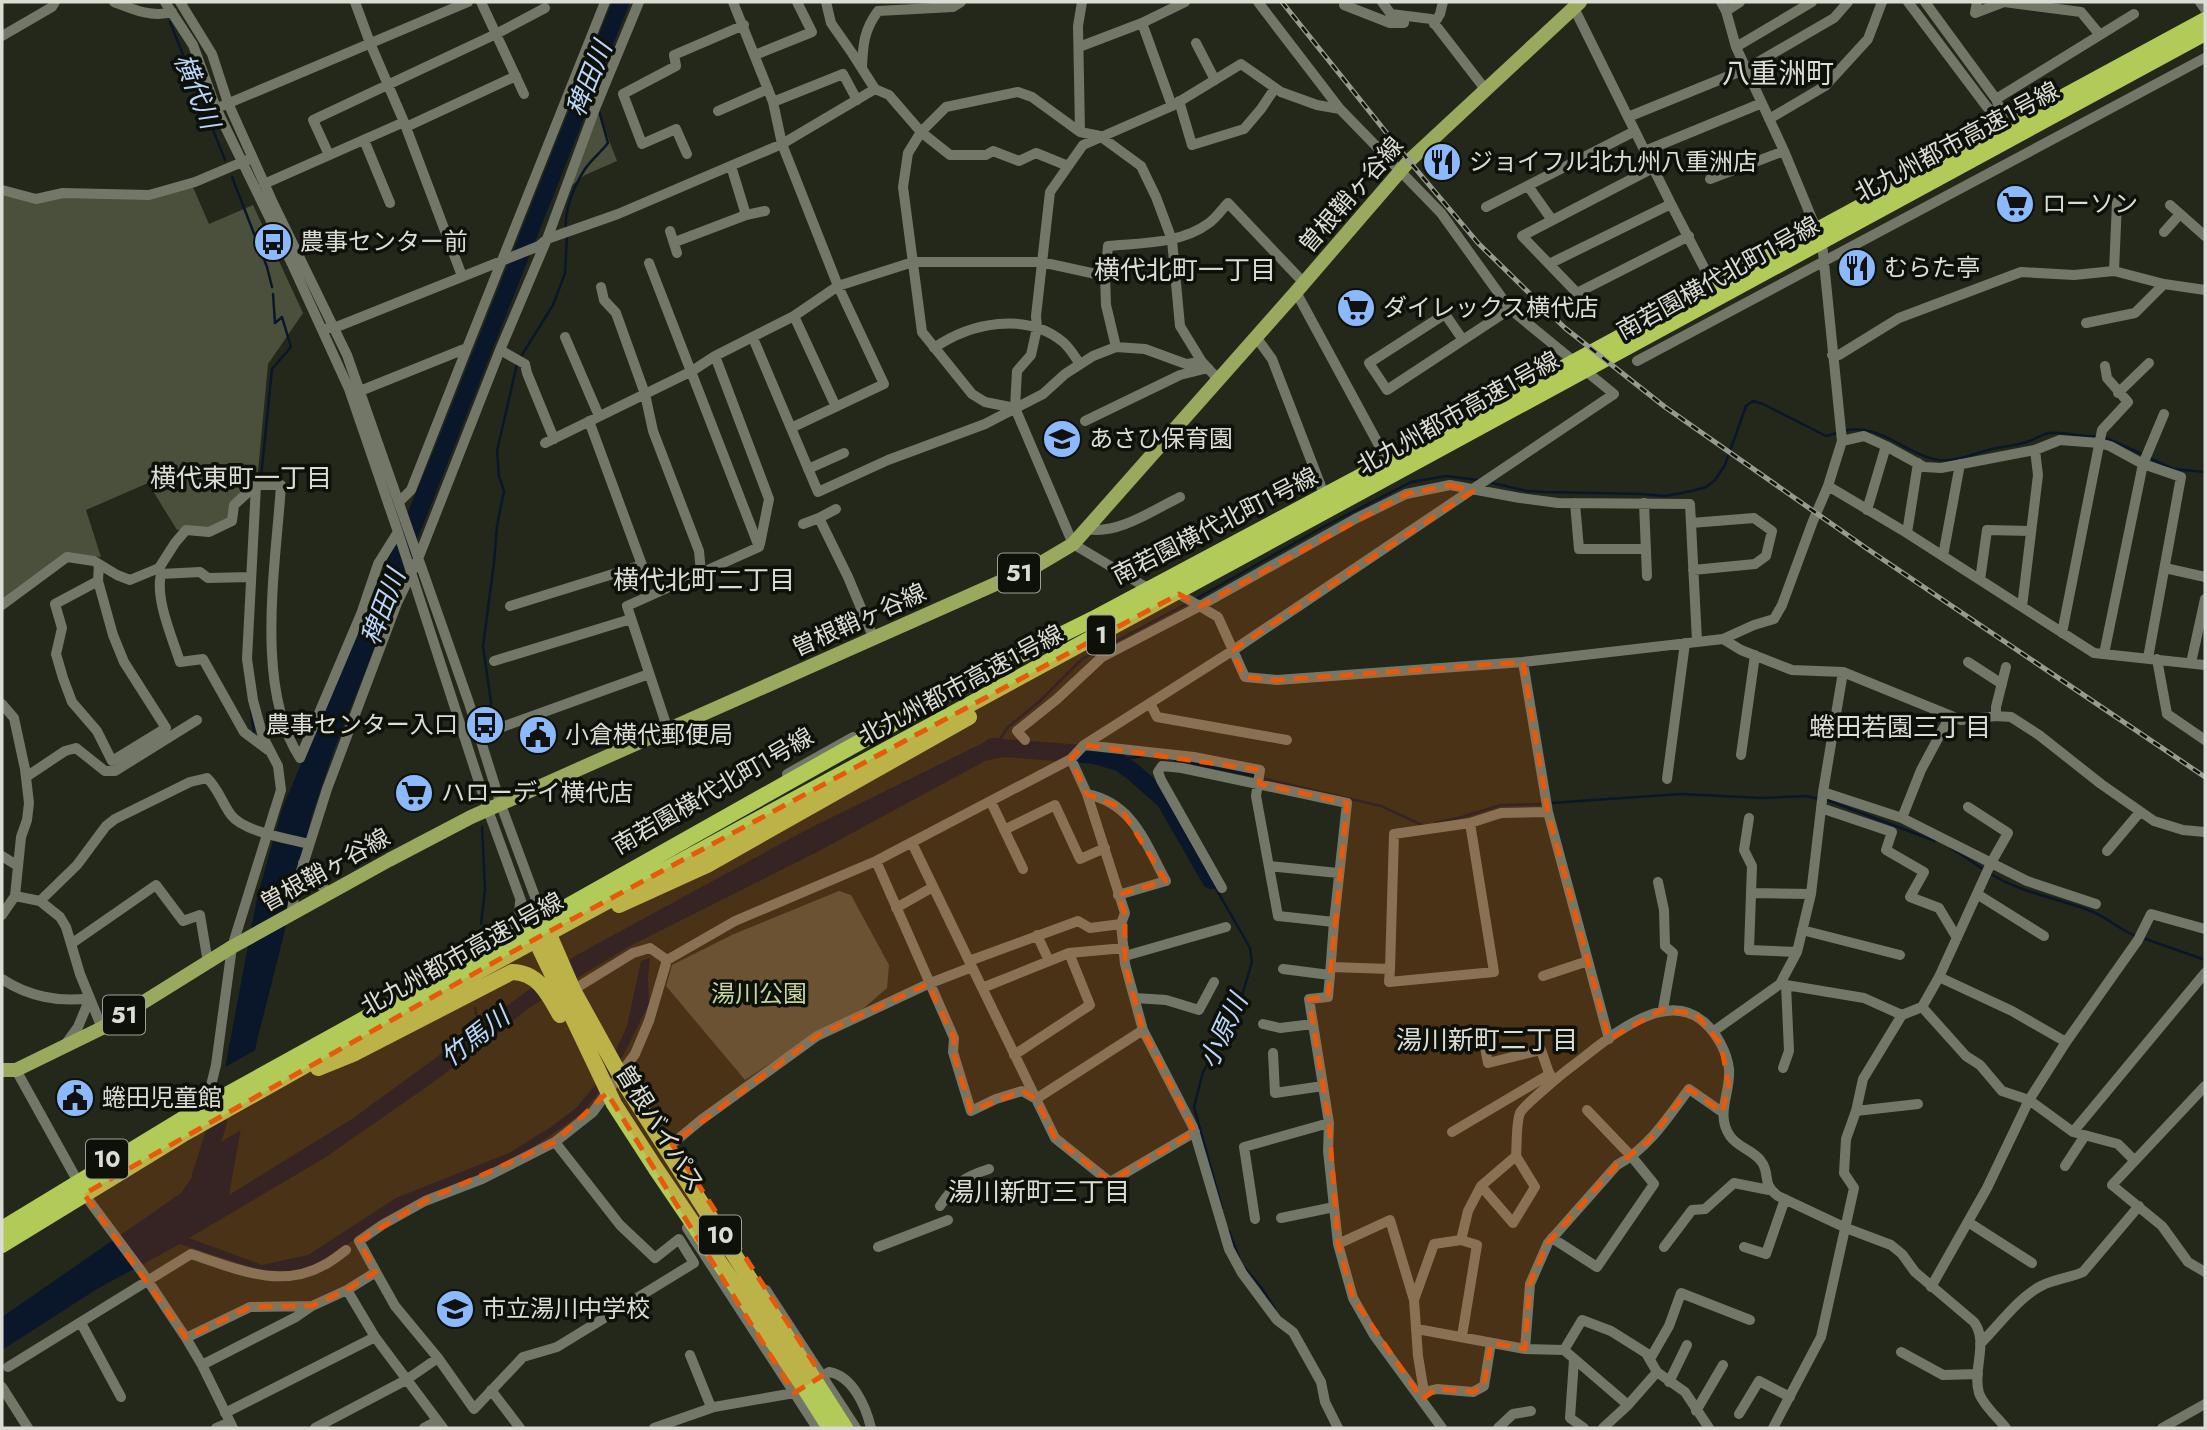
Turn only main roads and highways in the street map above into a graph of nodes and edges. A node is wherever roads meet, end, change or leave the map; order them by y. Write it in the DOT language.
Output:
graph roads {
  1 [pos="1577,5"];
  2 [pos="2205,19"];
  3 [pos="2205,35"];
  4 [pos="1093,619"];
  5 [pos="1080,646"];
  6 [pos="612,873"];
  7 [pos="595,916"];
  8 [pos="547,955"];
  9 [pos="563,989"];
  10 [pos="281,1055"];
  11 [pos="9,1070"];
  12 [pos="310,1071"];
  13 [pos="2,1226"];
  14 [pos="2,1245"];
  15 [pos="2,1252"];
  16 [pos="808,1384"];
  17 [pos="830,1428"];
  18 [pos="845,1428"];
  1 -- 11 [label="main road, 曽根鞘ヶ谷線 / 51"];
  2 -- 4 [label="highway, 北九州都市高速1号線 / 1"];
  3 -- 5 [label="highway, 北九州都市高速1号線 / 1"];
  4 -- 6 [label="highway"];
  4 -- 13 [label="highway, 北九州都市高速1号線 / 1"];
  5 -- 7 [label="highway"];
  5 -- 14 [label="highway, 北九州都市高速1号線 / 1"];
  8 -- 9 [label="highway"];
  8 -- 9 [label="highway, 曽根バイパス / 10"];
  8 -- 10 [label="highway, 10"];
  8 -- 10 [label="highway, 曽根バイパス / 10"];
  8 -- 12 [label="highway, 10"];
  8 -- 12 [label="highway"];
  9 -- 16 [label="highway, 曽根バイパス / 10"];
  9 -- 16 [label="highway, 曽根バイパス / 10"];
  10 -- 13 [label="highway, 10"];
  12 -- 15 [label="highway, 10"];
  16 -- 17 [label="highway, 曽根バイパス / 10"];
  16 -- 18 [label="highway, 曽根バイパス / 10"];
}
